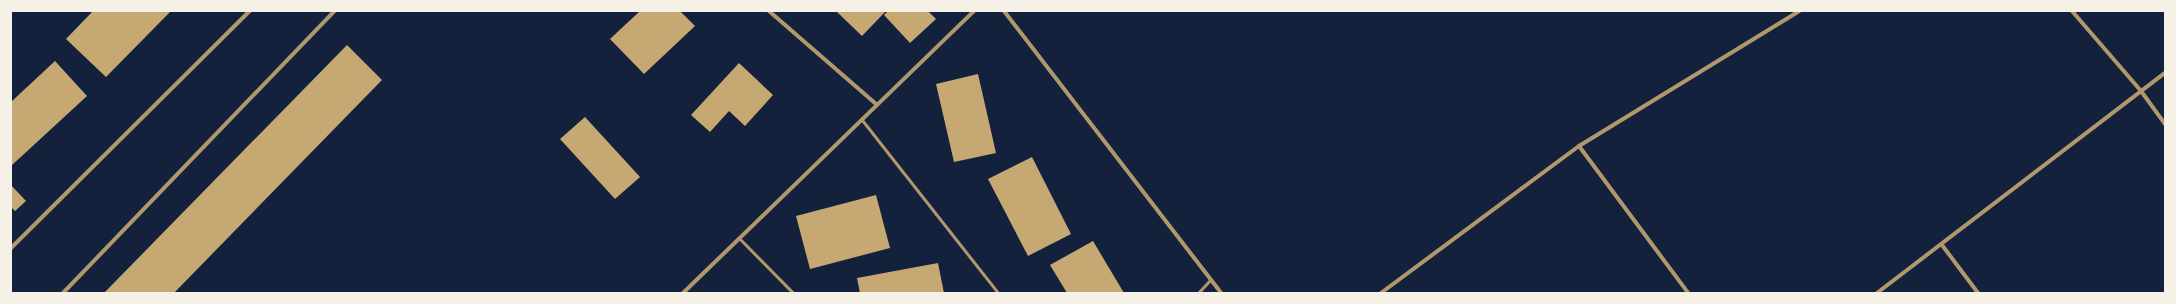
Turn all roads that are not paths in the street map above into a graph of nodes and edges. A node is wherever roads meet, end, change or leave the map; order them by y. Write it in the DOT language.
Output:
graph roads {
  1 [pos="250,11"];
  2 [pos="334,11"];
  3 [pos="769,11"];
  4 [pos="974,11"];
  5 [pos="1004,11"];
  6 [pos="1799,11"];
  7 [pos="2072,11"];
  8 [pos="2165,73"];
  9 [pos="2141,91"];
  10 [pos="876,105"];
  11 [pos="862,120"];
  12 [pos="2165,124"];
  13 [pos="1579,146"];
  14 [pos="740,238"];
  15 [pos="1942,245"];
  16 [pos="11,248"];
  17 [pos="1210,280"];
  18 [pos="64,293"];
  19 [pos="683,293"];
  20 [pos="793,293"];
  21 [pos="998,293"];
  22 [pos="1198,293"];
  23 [pos="1221,293"];
  24 [pos="1381,293"];
  25 [pos="1688,293"];
  26 [pos="1877,293"];
  27 [pos="1978,293"];
  1 -- 16 [label="street"];
  2 -- 18 [label="street"];
  3 -- 10 [label="street"];
  4 -- 10 [label="street"];
  5 -- 17 [label="street"];
  6 -- 13 [label="street"];
  7 -- 9 [label="street"];
  8 -- 9 [label="street"];
  9 -- 12 [label="street"];
  9 -- 15 [label="street"];
  10 -- 11 [label="street"];
  11 -- 14 [label="street"];
  11 -- 21 [label="lane"];
  13 -- 24 [label="street"];
  13 -- 25 [label="street"];
  14 -- 19 [label="street"];
  14 -- 20 [label="lane"];
  15 -- 26 [label="street"];
  15 -- 27 [label="street"];
  17 -- 22 [label="lane"];
  17 -- 23 [label="street"];
}
